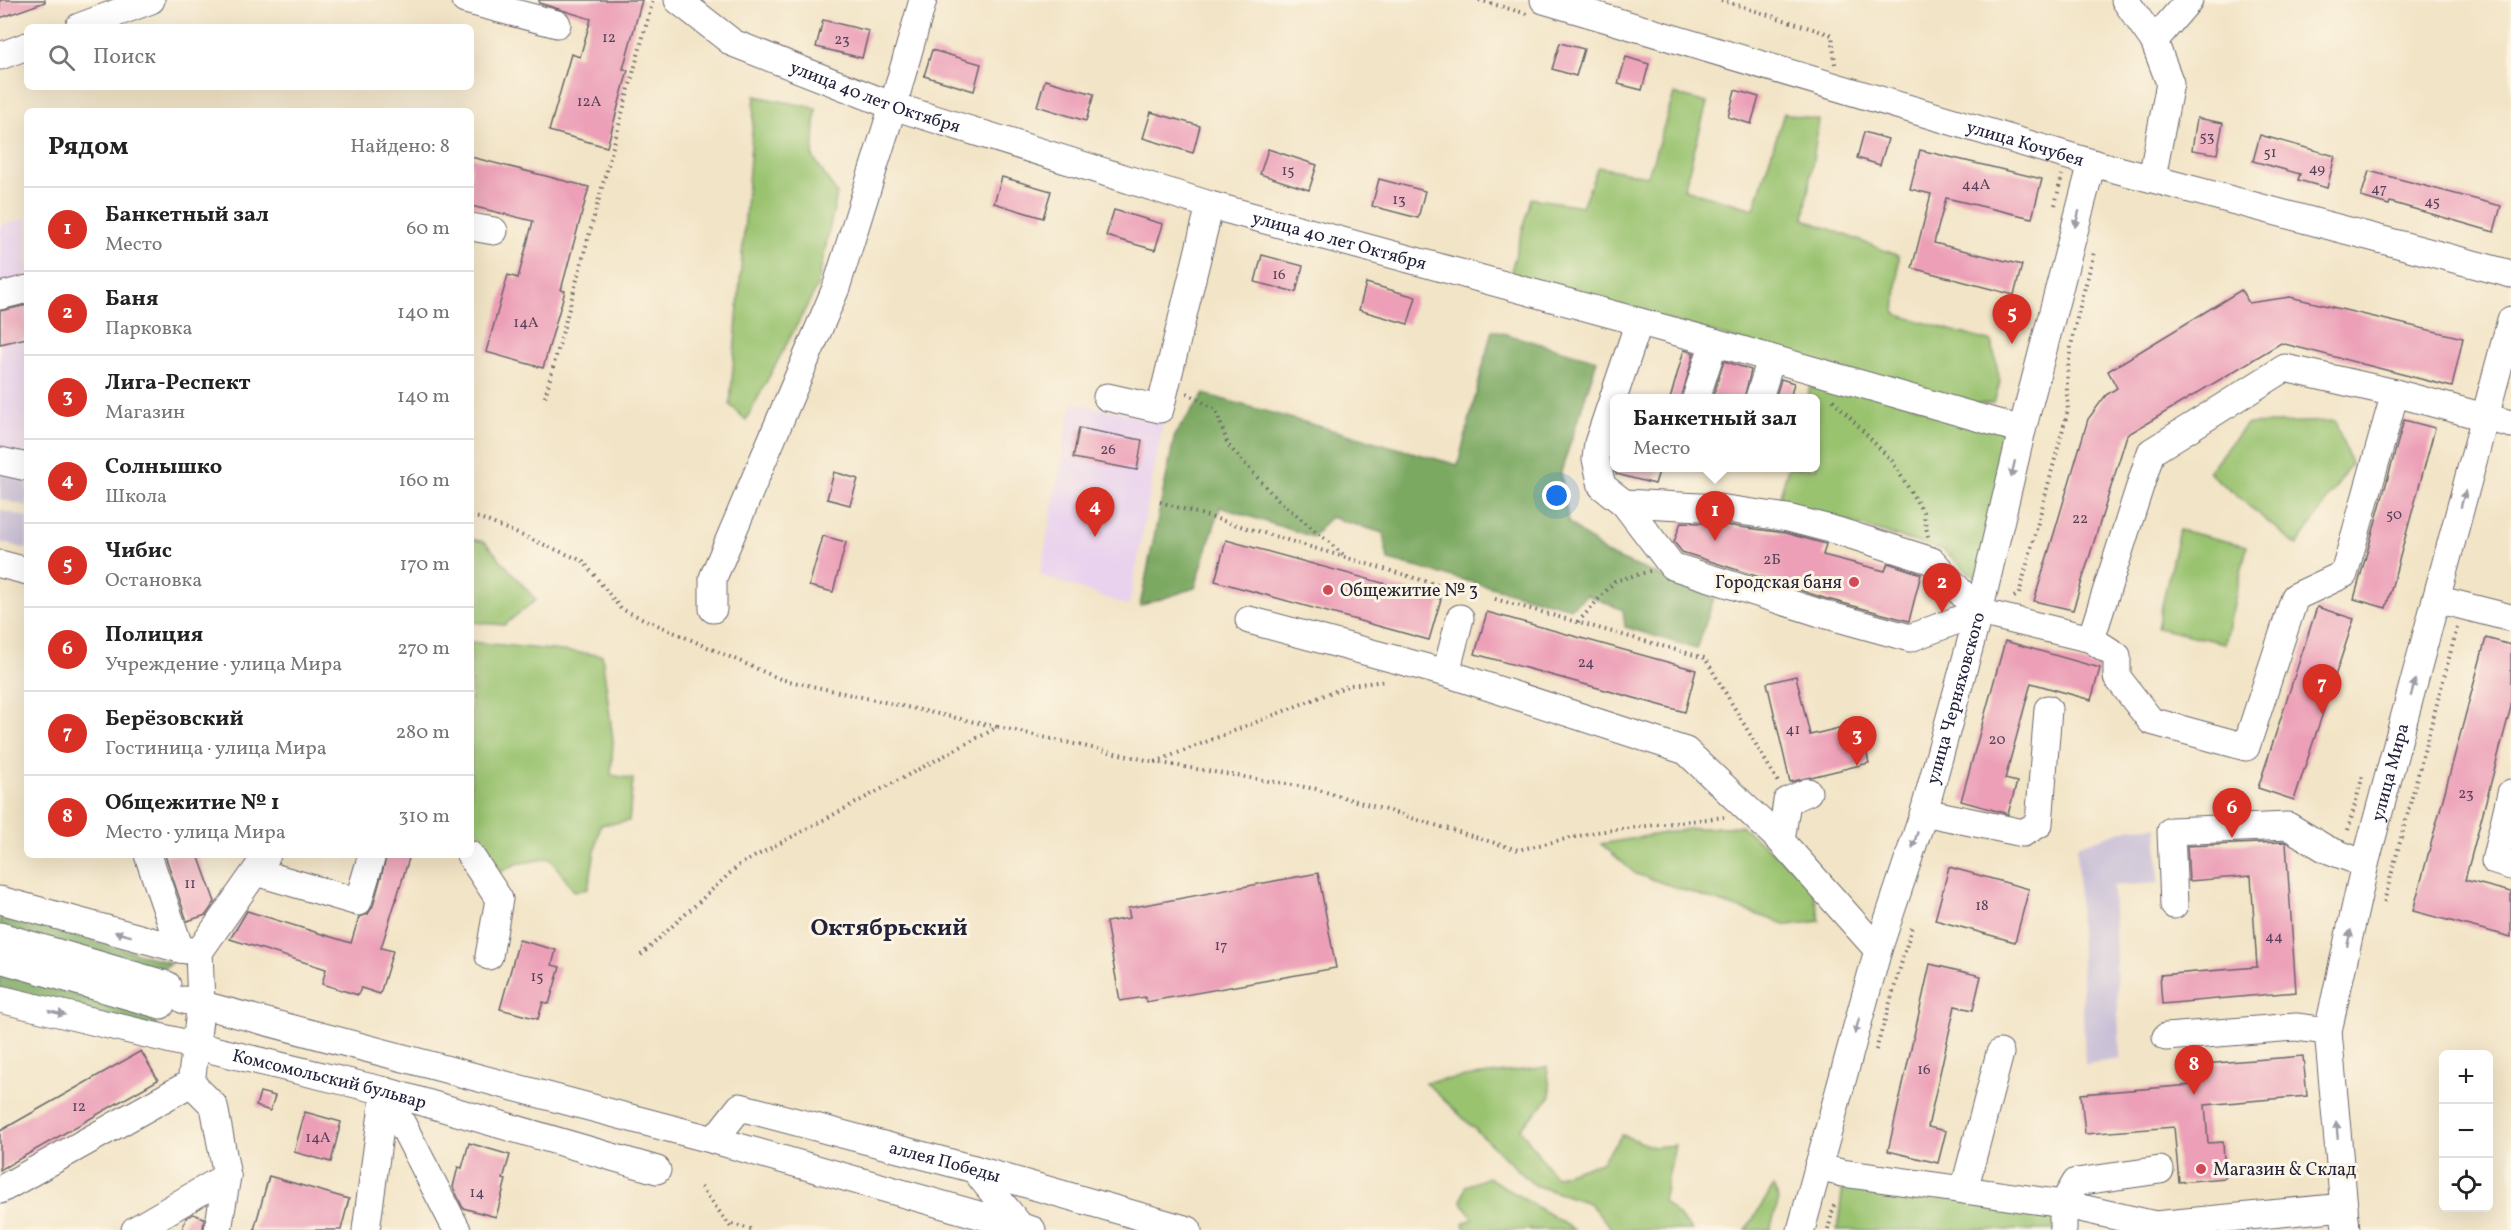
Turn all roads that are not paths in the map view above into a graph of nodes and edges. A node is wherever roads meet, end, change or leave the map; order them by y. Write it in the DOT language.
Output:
graph roads {
  1 [pos="152,0"];
  2 [pos="465,0"];
  3 [pos="678,0"];
  4 [pos="923,0"];
  5 [pos="1544,0"];
  6 [pos="2125,0"];
  7 [pos="2189,0"];
  8 [pos="87,24"];
  9 [pos="557,24"];
  10 [pos="2154,41"];
  11 [pos="24,47"];
  12 [pos="0,56"];
  13 [pos="893,106"];
  14 [pos="2092,162"];
  15 [pos="2152,178"];
  16 [pos="1210,205"];
  17 [pos="2511,274"];
  18 [pos="24,290"];
  19 [pos="0,296"];
  20 [pos="2511,320"];
  21 [pos="1639,322"];
  22 [pos="1714,342"];
  23 [pos="1771,359"];
  24 [pos="2395,393"];
  25 [pos="1615,394"];
  26 [pos="1698,394"];
  27 [pos="1760,394"];
  28 [pos="1107,397"];
  29 [pos="1610,408"];
  30 [pos="2485,417"];
  31 [pos="2511,424"];
  32 [pos="2022,430"];
  33 [pos="0,461"];
  34 [pos="24,466"];
  35 [pos="1624,503"];
  36 [pos="0,564"];
  37 [pos="24,570"];
  38 [pos="2436,600"];
  39 [pos="713,609"];
  40 [pos="1979,612"];
  41 [pos="1460,618"];
  42 [pos="2511,618"];
  43 [pos="1249,620"];
  44 [pos="2091,639"];
  45 [pos="1446,673"];
  46 [pos="2048,709"];
  47 [pos="2511,794"];
  48 [pos="1797,796"];
  49 [pos="1924,812"];
  50 [pos="1780,841"];
  51 [pos="149,858"];
  52 [pos="371,858"];
  53 [pos="472,858"];
  54 [pos="261,863"];
  55 [pos="2365,864"];
  56 [pos="2511,866"];
  57 [pos="0,900"];
  58 [pos="2174,905"];
  59 [pos="0,936"];
  60 [pos="189,950"];
  61 [pos="1878,950"];
  62 [pos="489,956"];
  63 [pos="0,959"];
  64 [pos="178,998"];
  65 [pos="0,999"];
  66 [pos="2328,1031"];
  67 [pos="2166,1037"];
  68 [pos="195,1046"];
  69 [pos="2000,1053"];
  70 [pos="191,1083"];
  71 [pos="385,1091"];
  72 [pos="714,1140"];
  73 [pos="902,1150"];
  74 [pos="931,1159"];
  75 [pos="817,1169"];
  76 [pos="974,1169"];
  77 [pos="657,1170"];
  78 [pos="1830,1170"];
  79 [pos="2160,1170"];
  80 [pos="227,1176"];
  81 [pos="0,1190"];
  82 [pos="1964,1190"];
  83 [pos="922,1197"];
  84 [pos="2063,1217"];
  85 [pos="2345,1219"];
  86 [pos="1026,1228"];
  87 [pos="135,1230"];
  88 [pos="218,1230"];
  89 [pos="366,1230"];
  90 [pos="457,1230"];
  91 [pos="1188,1230"];
  92 [pos="1801,1230"];
  1 -- 8 [label="street"];
  2 -- 9 [label="street"];
  3 -- 13 [label="street, улица 40 лет Октября"];
  4 -- 13 [label="street"];
  5 -- 14 [label="street, улица Кочубея"];
  6 -- 10 [label="street"];
  7 -- 10 [label="street"];
  10 -- 15 [label="street"];
  11 -- 12 [label="street"];
  13 -- 16 [label="street, улица 40 лет Октября"];
  13 -- 39 [label="street"];
  14 -- 15 [label="street, улица Кочубея"];
  14 -- 32 [label="street, улица Черняховского, one-way"];
  15 -- 17 [label="street, улица Кочубея"];
  16 -- 21 [label="street, улица 40 лет Октября"];
  16 -- 28 [label="street"];
  18 -- 19 [label="street"];
  20 -- 30 [label="street, улица Мира"];
  21 -- 22 [label="street, улица 40 лет Октября"];
  21 -- 25 [label="street"];
  22 -- 23 [label="street, улица 40 лет Октября"];
  22 -- 26 [label="street"];
  23 -- 27 [label="street"];
  23 -- 32 [label="street, улица 40 лет Октября"];
  24 -- 30 [label="street"];
  24 -- 44 [label="street"];
  24 -- 44 [label="street"];
  29 -- 35 [label="street"];
  30 -- 31 [label="street"];
  38 -- 30 [label="street, улица Мира, one-way"];
  32 -- 40 [label="street, улица Черняховского, one-way"];
  33 -- 34 [label="street"];
  35 -- 40 [label="street"];
  35 -- 40 [label="street"];
  36 -- 37 [label="street"];
  38 -- 42 [label="street"];
  55 -- 38 [label="street, улица Мира, one-way"];
  40 -- 44 [label="street"];
  40 -- 49 [label="street, улица Черняховского"];
  41 -- 45 [label="street"];
  43 -- 45 [label="street"];
  45 -- 50 [label="street"];
  46 -- 49 [label="street"];
  47 -- 56 [label="street"];
  48 -- 50 [label="street"];
  49 -- 61 [label="street, улица Черняховского, one-way"];
  50 -- 61 [label="street"];
  51 -- 60 [label="street"];
  52 -- 54 [label="street"];
  53 -- 62 [label="street"];
  54 -- 60 [label="street"];
  55 -- 58 [label="street"];
  66 -- 55 [label="street, улица Мира, one-way"];
  60 -- 57 [label="street, one-way"];
  59 -- 64 [label="street"];
  60 -- 64 [label="street"];
  61 -- 78 [label="street, улица Черняховского, one-way"];
  63 -- 64 [label="street"];
  64 -- 68 [label="street"];
  64 -- 72 [label="street"];
  65 -- 68 [label="street, Комсомольский бульвар, one-way"];
  66 -- 67 [label="street"];
  85 -- 66 [label="street, улица Мира, one-way"];
  68 -- 70 [label="street"];
  68 -- 71 [label="street, Комсомольский бульвар"];
  69 -- 82 [label="street"];
  70 -- 80 [label="street"];
  70 -- 81 [label="street"];
  71 -- 77 [label="street, Комсомольский бульвар"];
  71 -- 89 [label="street"];
  71 -- 90 [label="street"];
  72 -- 73 [label="street, аллея Победы"];
  72 -- 75 [label="street"];
  73 -- 74 [label="street, аллея Победы"];
  73 -- 75 [label="street"];
  74 -- 76 [label="street, аллея Победы"];
  74 -- 83 [label="street"];
  75 -- 83 [label="street"];
  76 -- 86 [label="street"];
  76 -- 91 [label="street, аллея Победы"];
  78 -- 82 [label="street"];
  78 -- 92 [label="street, улица Черняховского"];
  79 -- 84 [label="street"];
  80 -- 87 [label="street"];
  80 -- 88 [label="street"];
  82 -- 84 [label="street"];
  83 -- 86 [label="street"];
  84 -- 85 [label="street"];
}
